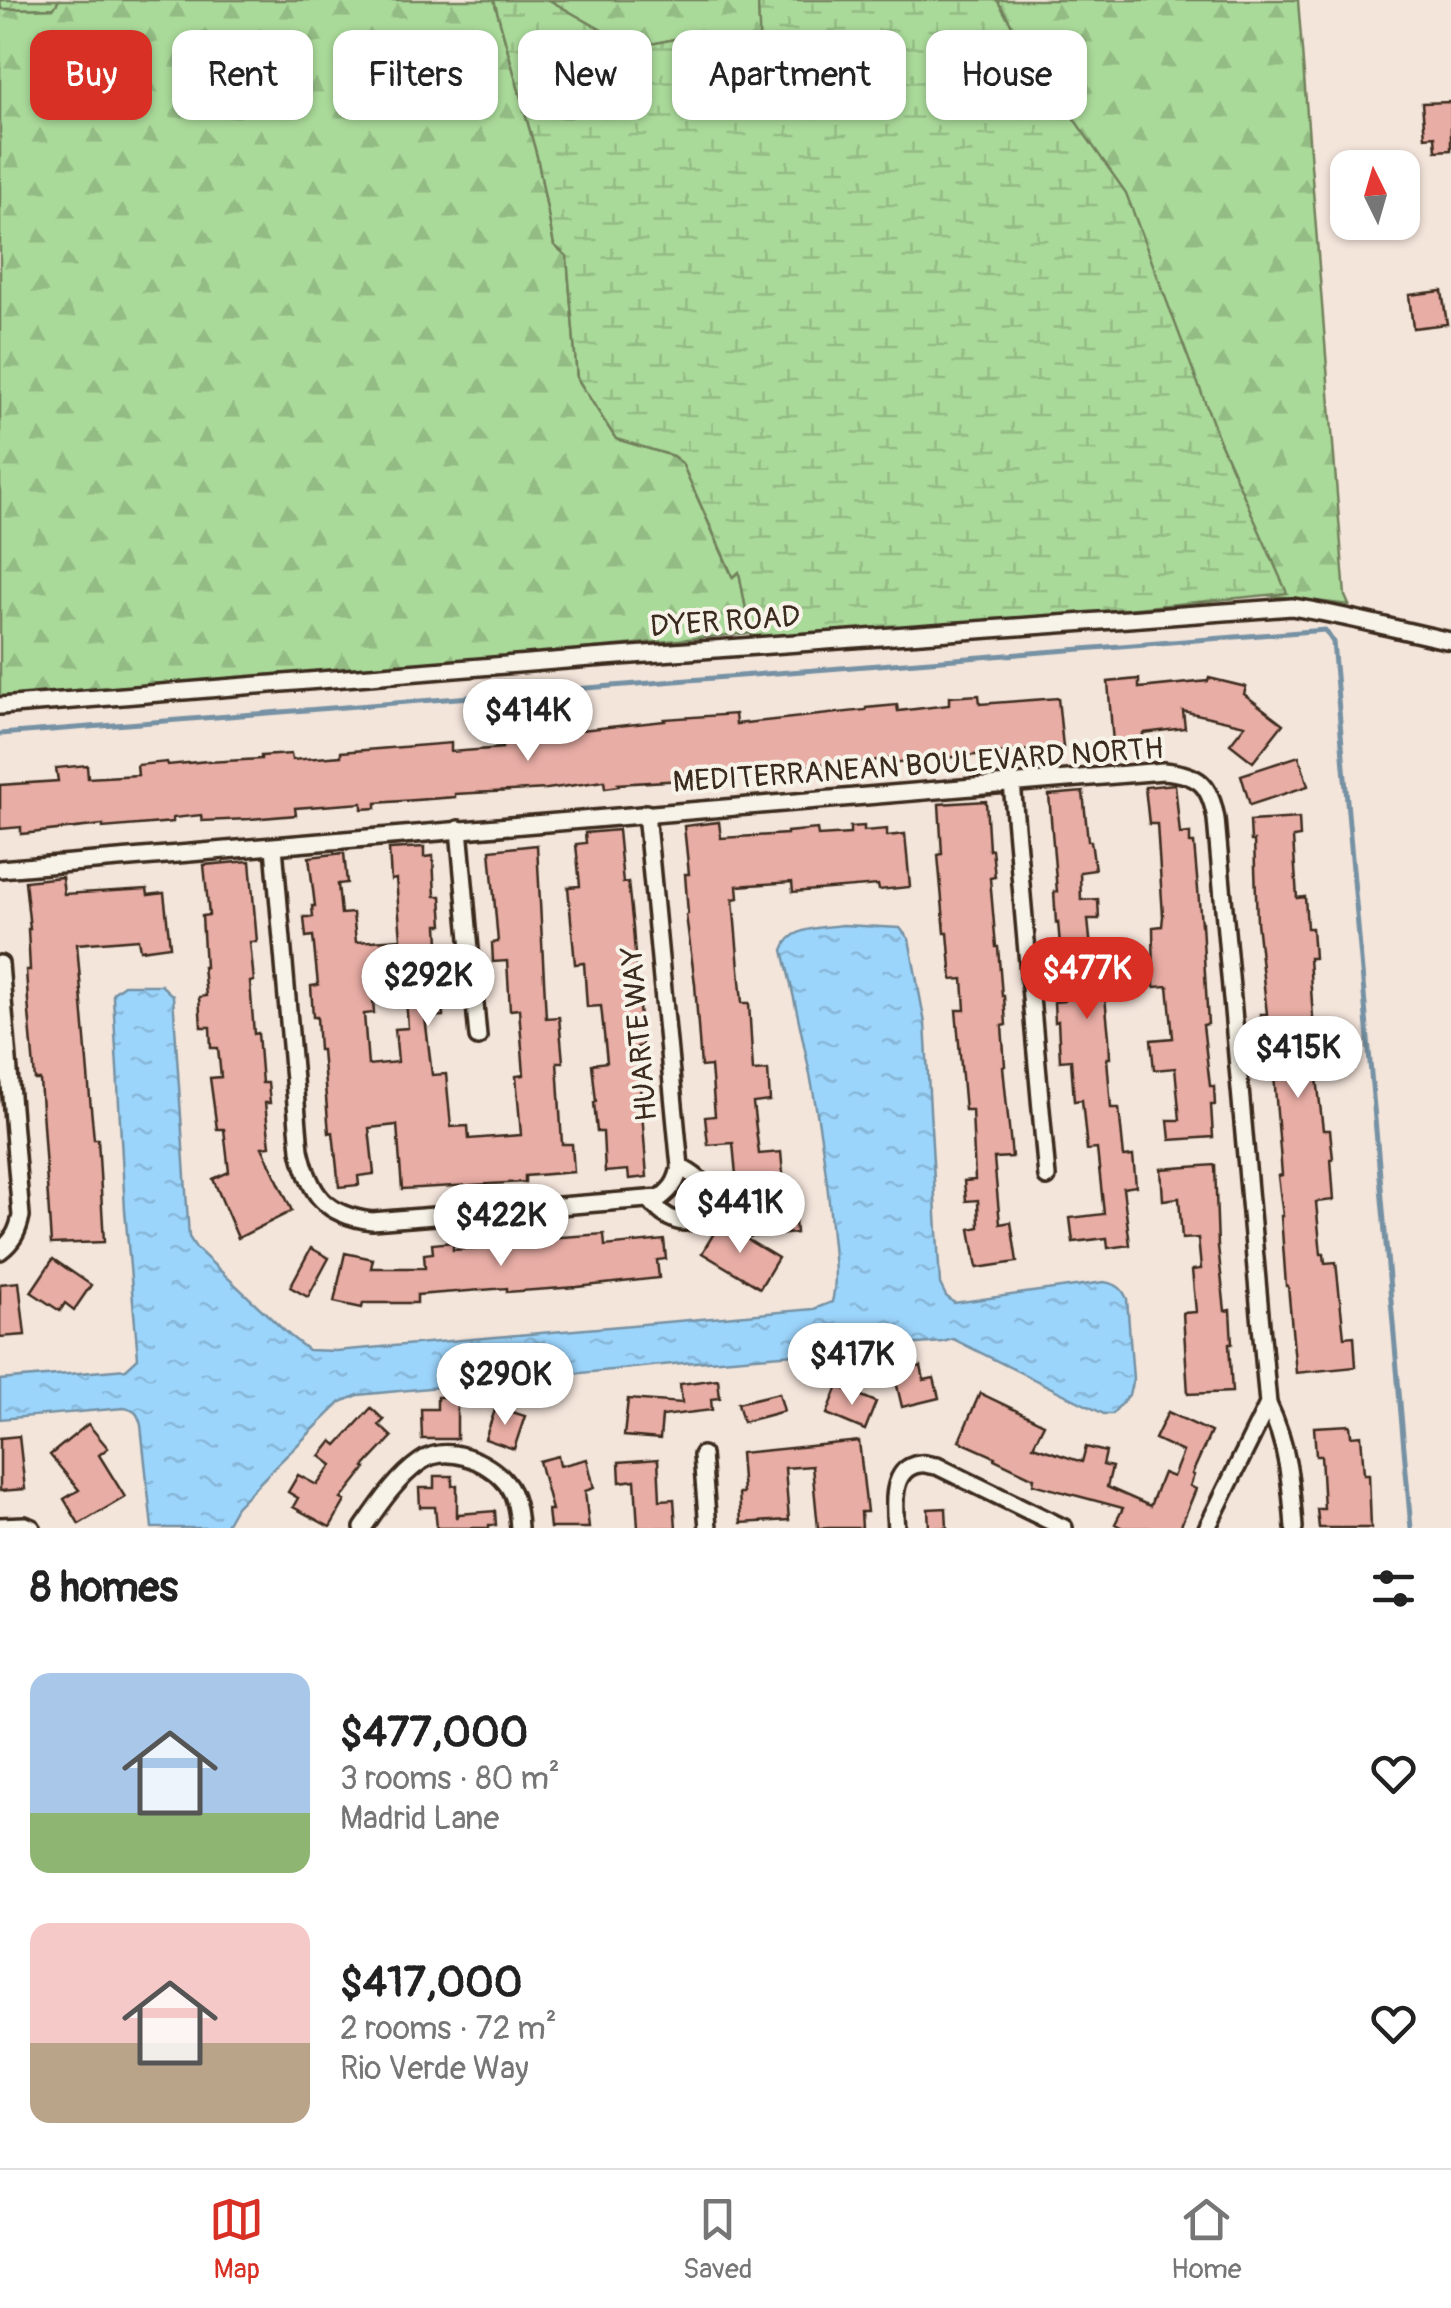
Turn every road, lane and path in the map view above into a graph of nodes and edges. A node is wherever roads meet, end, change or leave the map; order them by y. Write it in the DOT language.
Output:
graph roads {
  1 [pos="1451,640"];
  2 [pos="0,706"];
  3 [pos="1012,783"];
  4 [pos="646,814"];
  5 [pos="460,829"];
  6 [pos="274,848"];
  7 [pos="0,870"];
  8 [pos="0,964"];
  9 [pos="478,1038"];
  10 [pos="680,1168"];
  11 [pos="1047,1176"];
  12 [pos="650,1199"];
  13 [pos="0,1251"];
  14 [pos="1268,1404"];
  15 [pos="912,1447"];
  16 [pos="702,1455"];
  17 [pos="918,1464"];
  18 [pos="0,1526"];
  19 [pos="32,1528"];
  20 [pos="363,1528"];
  21 [pos="519,1528"];
  22 [pos="708,1528"];
  23 [pos="896,1528"];
  24 [pos="1064,1528"];
  25 [pos="1207,1528"];
  26 [pos="1294,1528"];
  1 -- 2 [label="street, DYER ROAD"];
  3 -- 4 [label="street, MEDITERRANEAN BOULEVARD NORTH"];
  3 -- 11 [label="street"];
  3 -- 14 [label="street, MEDITERRANEAN BOULEVARD NORTH"];
  4 -- 5 [label="street, MEDITERRANEAN BOULEVARD NORTH"];
  4 -- 10 [label="street, HUARTE WAY"];
  5 -- 6 [label="street, MEDITERRANEAN BOULEVARD NORTH"];
  5 -- 9 [label="street"];
  6 -- 7 [label="street, MEDITERRANEAN BOULEVARD NORTH"];
  6 -- 12 [label="street"];
  8 -- 13 [label="street"];
  10 -- 12 [label="street"];
  10 -- 12 [label="street"];
  14 -- 25 [label="street"];
  14 -- 26 [label="street"];
  15 -- 17 [label="street"];
  16 -- 22 [label="street"];
  17 -- 23 [label="street"];
  17 -- 24 [label="street"];
  18 -- 19 [label="street"];
  20 -- 21 [label="street"];
}
